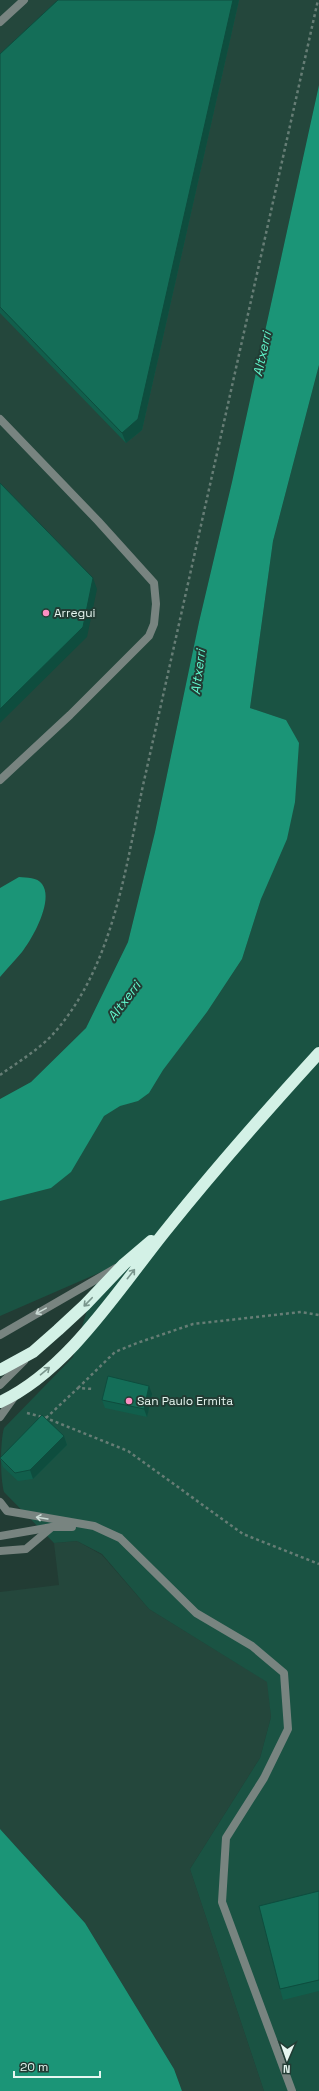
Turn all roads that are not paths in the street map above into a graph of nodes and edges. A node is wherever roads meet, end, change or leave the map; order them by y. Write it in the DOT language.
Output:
graph roads {
  1 [pos="24,0"];
  2 [pos="0,22"];
  3 [pos="0,419"];
  4 [pos="0,780"];
  5 [pos="319,1053"];
  6 [pos="168,1228"];
  7 [pos="124,1264"];
  8 [pos="0,1335"];
  9 [pos="33,1352"];
  10 [pos="0,1370"];
  11 [pos="0,1385"];
  12 [pos="3,1405"];
  13 [pos="0,1417"];
  14 [pos="0,1502"];
  15 [pos="3,1510"];
  16 [pos="94,1526"];
  17 [pos="52,1527"];
  18 [pos="0,1536"];
  19 [pos="0,1551"];
  20 [pos="292,2091"];
  1 -- 2 [label="street"];
  3 -- 4 [label="street"];
  5 -- 6 [label="highway"];
  6 -- 7 [label="highway"];
  12 -- 6 [label="highway, one-way"];
  7 -- 8 [label="street, one-way"];
  7 -- 9 [label="highway, one-way"];
  9 -- 10 [label="highway"];
  9 -- 11 [label="street"];
  12 -- 13 [label="street"];
  14 -- 15 [label="street"];
  16 -- 15 [label="street, one-way"];
  16 -- 17 [label="street"];
  16 -- 20 [label="street"];
  17 -- 18 [label="street"];
  17 -- 19 [label="street"];
}
